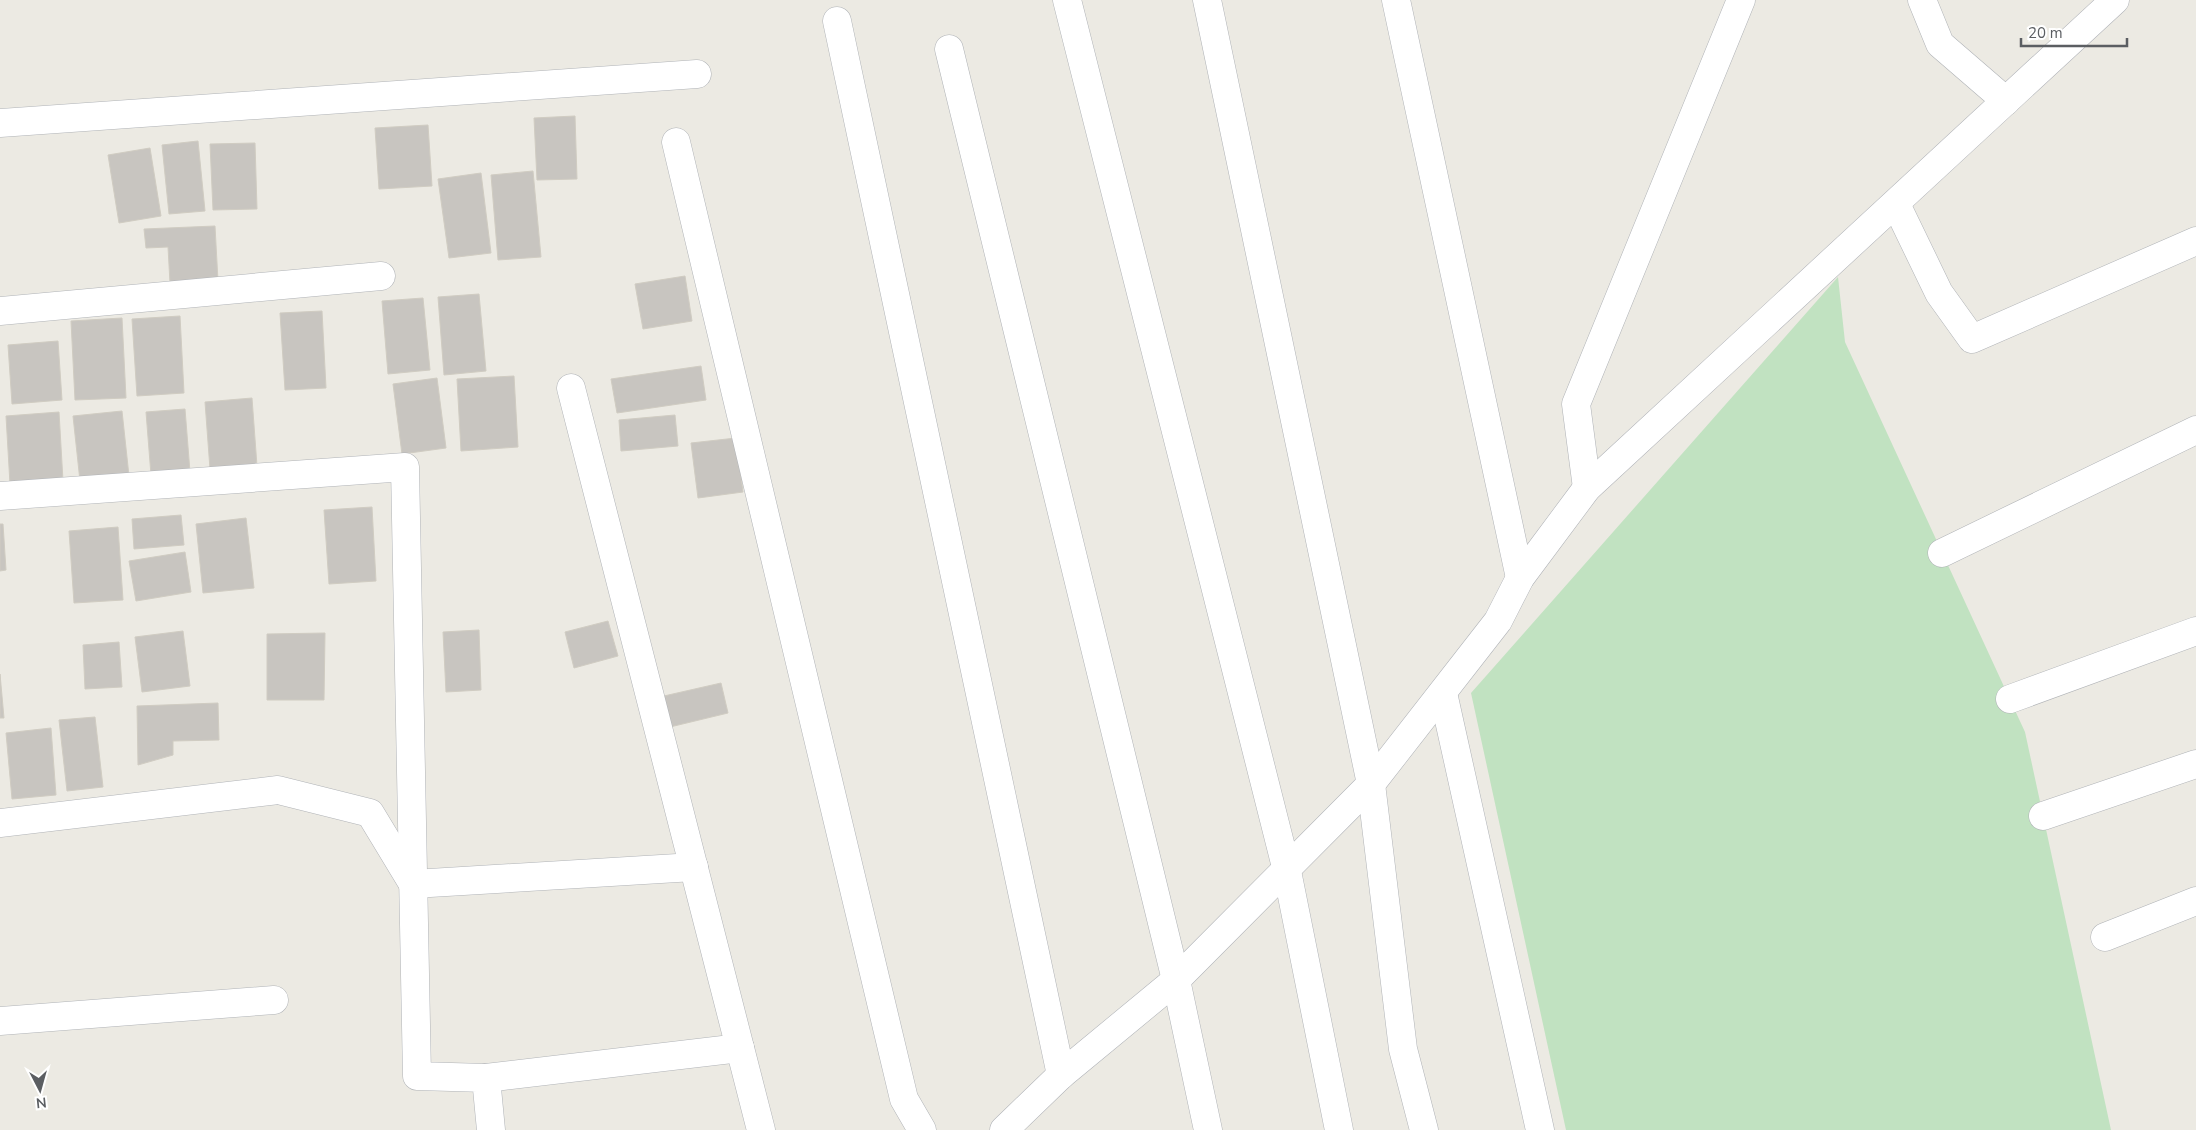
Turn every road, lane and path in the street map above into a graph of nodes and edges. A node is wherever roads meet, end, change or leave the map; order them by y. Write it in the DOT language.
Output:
graph roads {
  1 [pos="1067,0"];
  2 [pos="1207,0"];
  3 [pos="1396,0"];
  4 [pos="1741,0"];
  5 [pos="1922,0"];
  6 [pos="2115,0"];
  7 [pos="837,20"];
  8 [pos="949,49"];
  9 [pos="697,74"];
  10 [pos="2006,101"];
  11 [pos="0,123"];
  12 [pos="676,142"];
  13 [pos="1896,204"];
  14 [pos="2196,241"];
  15 [pos="381,276"];
  16 [pos="0,311"];
  17 [pos="571,388"];
  18 [pos="2196,430"];
  19 [pos="1587,488"];
  20 [pos="0,496"];
  21 [pos="1942,553"];
  22 [pos="1520,578"];
  23 [pos="2196,631"];
  24 [pos="1443,693"];
  25 [pos="2010,699"];
  26 [pos="2196,764"];
  27 [pos="1372,784"];
  28 [pos="2043,816"];
  29 [pos="0,823"];
  30 [pos="694,867"];
  31 [pos="1287,871"];
  32 [pos="413,884"];
  33 [pos="2196,901"];
  34 [pos="2105,937"];
  35 [pos="1176,980"];
  36 [pos="274,1000"];
  37 [pos="0,1021"];
  38 [pos="740,1048"];
  39 [pos="1060,1075"];
  40 [pos="486,1078"];
  41 [pos="491,1130"];
  42 [pos="761,1130"];
  43 [pos="922,1130"];
  44 [pos="1004,1130"];
  45 [pos="1208,1130"];
  46 [pos="1339,1130"];
  47 [pos="1424,1130"];
  48 [pos="1540,1130"];
  1 -- 31 [label="street"];
  2 -- 27 [label="street"];
  3 -- 22 [label="street"];
  4 -- 19 [label="street"];
  5 -- 10 [label="street"];
  6 -- 10 [label="street"];
  7 -- 39 [label="street"];
  8 -- 35 [label="street"];
  9 -- 11 [label="street"];
  10 -- 13 [label="street"];
  12 -- 43 [label="street"];
  13 -- 14 [label="street"];
  13 -- 19 [label="street"];
  15 -- 16 [label="street"];
  17 -- 30 [label="street"];
  18 -- 21 [label="street"];
  19 -- 22 [label="street"];
  20 -- 32 [label="street"];
  22 -- 24 [label="street"];
  23 -- 25 [label="street"];
  24 -- 27 [label="street"];
  24 -- 48 [label="street"];
  26 -- 28 [label="street"];
  27 -- 31 [label="street"];
  27 -- 47 [label="street"];
  29 -- 32 [label="street"];
  30 -- 32 [label="street"];
  30 -- 38 [label="street"];
  31 -- 35 [label="street"];
  31 -- 46 [label="street"];
  32 -- 40 [label="street"];
  33 -- 34 [label="street"];
  35 -- 39 [label="street"];
  35 -- 45 [label="street"];
  36 -- 37 [label="street"];
  38 -- 40 [label="street"];
  38 -- 42 [label="street"];
  39 -- 44 [label="street"];
  40 -- 41 [label="street"];
}
